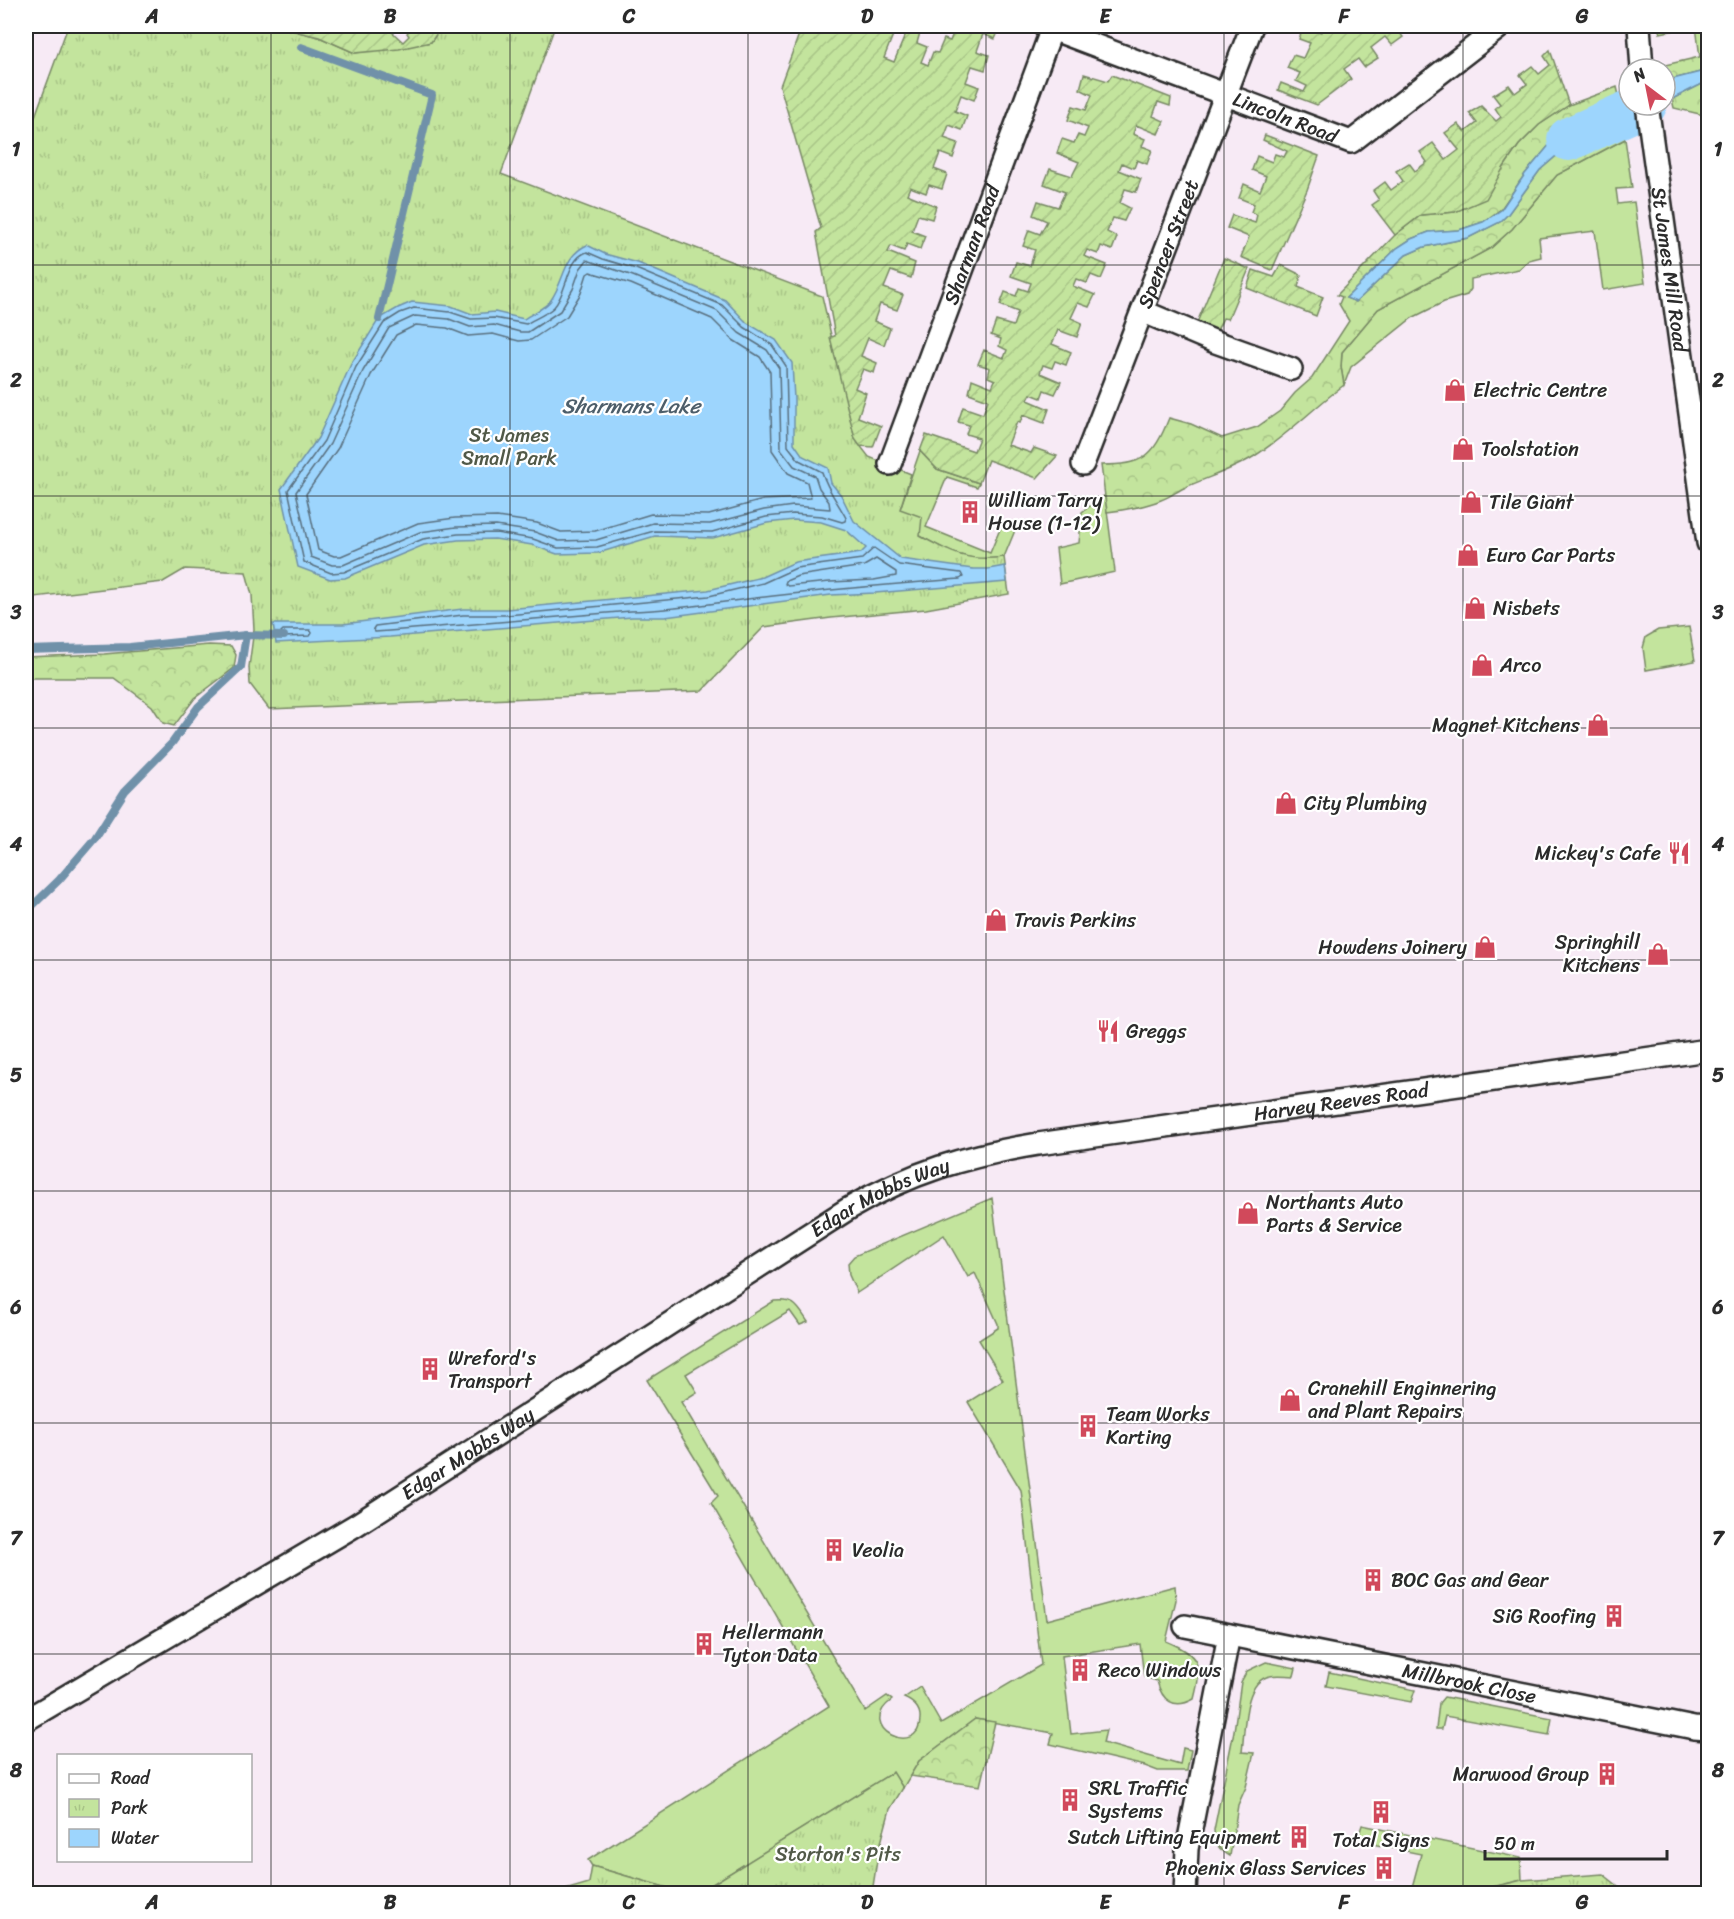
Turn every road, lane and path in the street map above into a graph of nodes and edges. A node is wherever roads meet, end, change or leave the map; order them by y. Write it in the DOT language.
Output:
graph roads {
  1 [pos="1252,26"];
  2 [pos="1501,26"];
  3 [pos="1639,26"];
  4 [pos="1050,27"];
  5 [pos="1641,57"];
  6 [pos="1226,94"];
  7 [pos="1648,117"];
  8 [pos="1142,311"];
  9 [pos="1291,369"];
  10 [pos="890,464"];
  11 [pos="1083,464"];
  12 [pos="1708,543"];
  13 [pos="1708,1050"];
  14 [pos="974,1156"];
  15 [pos="1185,1626"];
  16 [pos="1229,1635"];
  17 [pos="26,1720"];
  18 [pos="1708,1729"];
  19 [pos="1185,1893"];
  1 -- 6 [label="street, Spencer Street"];
  2 -- 6 [label="street, Lincoln Road"];
  3 -- 5 [label="street"];
  4 -- 6 [label="street, Lincoln Road"];
  4 -- 10 [label="street, Sharman Road"];
  6 -- 8 [label="street, Spencer Street"];
  7 -- 12 [label="street, St James Mill Road"];
  8 -- 9 [label="street"];
  8 -- 11 [label="street, Spencer Street"];
  13 -- 14 [label="street, Harvey Reeves Road"];
  14 -- 17 [label="street, Edgar Mobbs Way"];
  15 -- 16 [label="street, Millbrook Close"];
  16 -- 18 [label="street, Millbrook Close"];
  16 -- 19 [label="street"];
}
